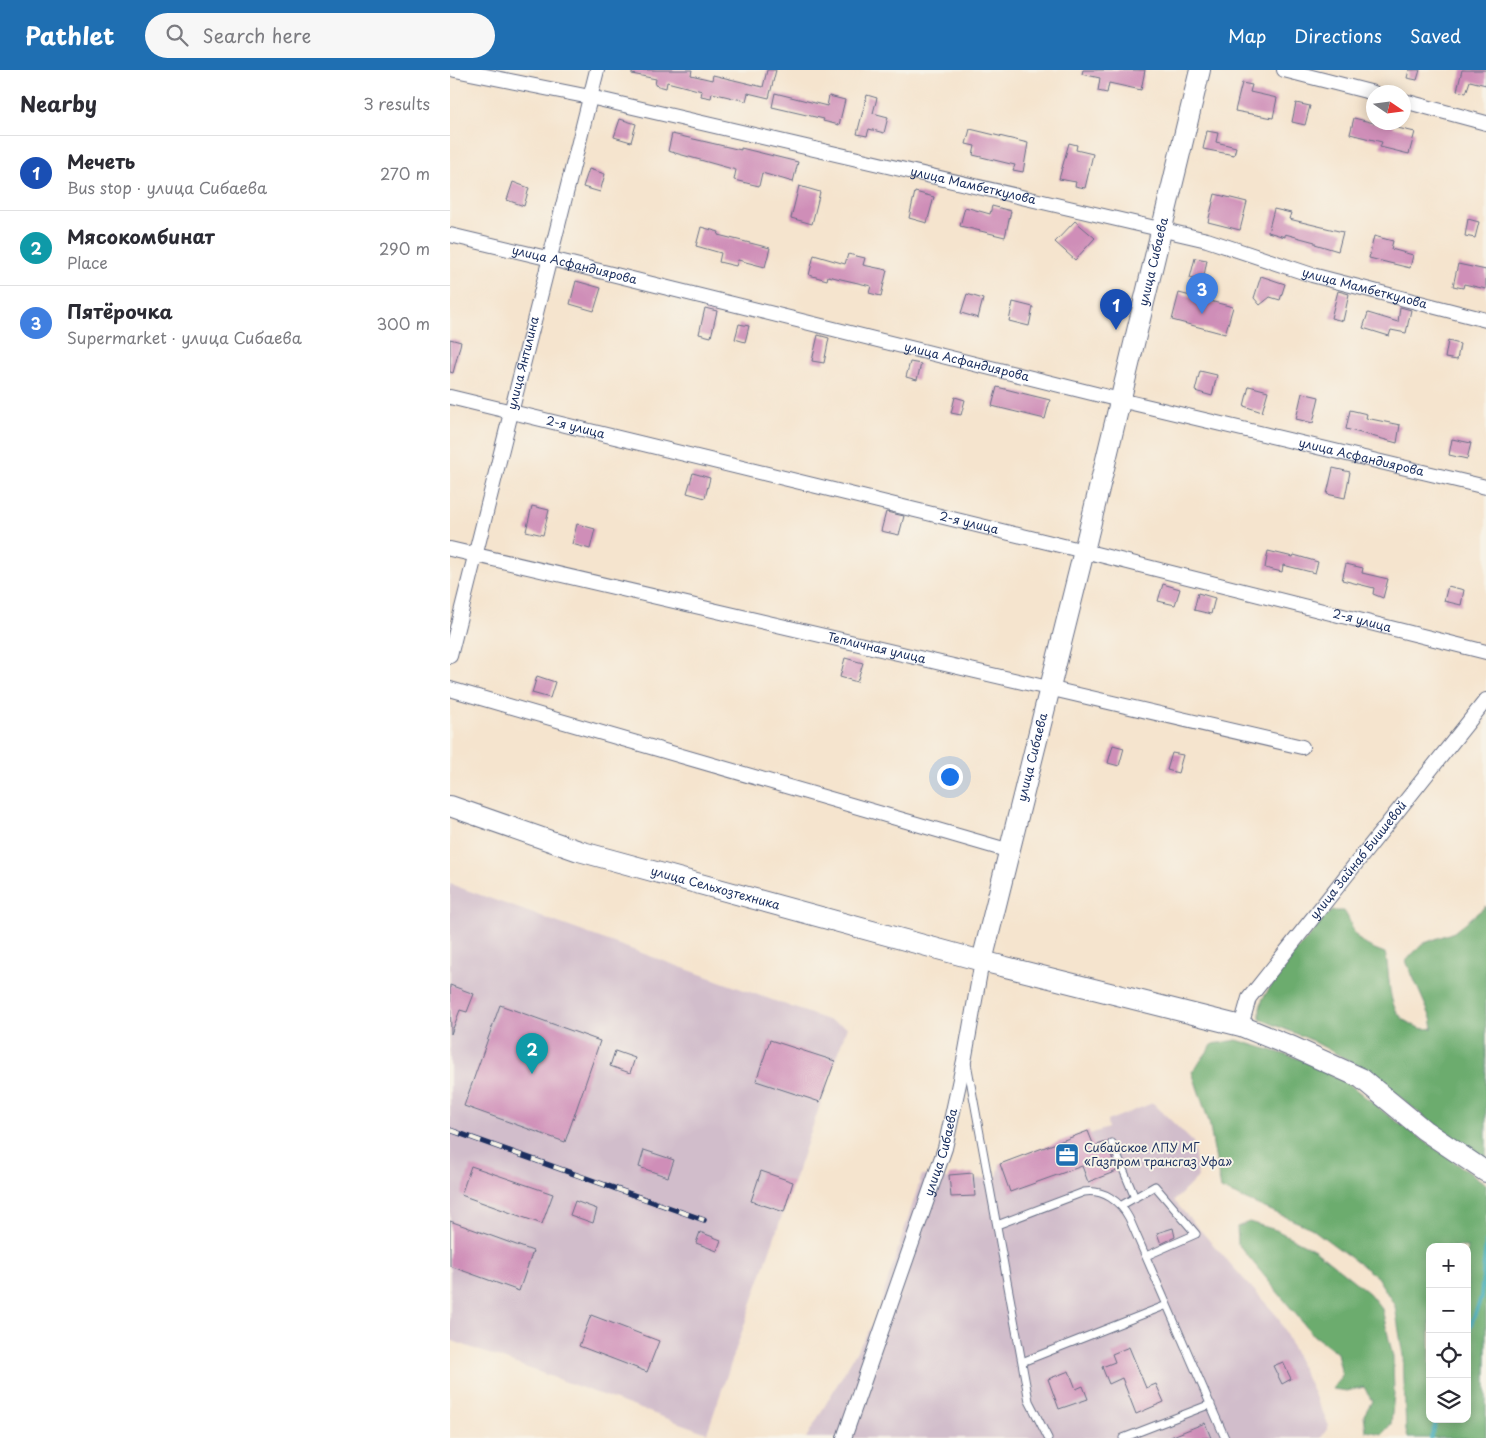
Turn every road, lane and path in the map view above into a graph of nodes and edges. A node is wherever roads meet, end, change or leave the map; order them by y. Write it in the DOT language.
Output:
graph roads {
  1 [pos="455,70"];
  2 [pos="597,70"];
  3 [pos="1200,70"];
  4 [pos="1284,70"];
  5 [pos="1366,91"];
  6 [pos="590,98"];
  7 [pos="1411,103"];
  8 [pos="1486,122"];
  9 [pos="1162,230"];
  10 [pos="450,235"];
  11 [pos="549,258"];
  12 [pos="1486,320"];
  13 [pos="450,398"];
  14 [pos="1120,400"];
  15 [pos="511,413"];
  16 [pos="1486,487"];
  17 [pos="450,549"];
  18 [pos="1084,551"];
  19 [pos="475,555"];
  20 [pos="1486,652"];
  21 [pos="450,656"];
  22 [pos="1050,687"];
  23 [pos="450,689"];
  24 [pos="1486,700"];
  25 [pos="1302,747"];
  26 [pos="450,806"];
  27 [pos="1010,851"];
  28 [pos="982,961"];
  29 [pos="1240,1026"];
  30 [pos="966,1056"];
  31 [pos="1112,1143"];
  32 [pos="1486,1172"];
  33 [pos="1135,1198"];
  34 [pos="1122,1205"];
  35 [pos="997,1225"];
  36 [pos="1146,1256"];
  37 [pos="1167,1305"];
  38 [pos="1022,1362"];
  39 [pos="1210,1404"];
  40 [pos="844,1438"];
  41 [pos="1048,1438"];
  42 [pos="1123,1438"];
  43 [pos="1225,1438"];
  1 -- 6 [label="street, улица Мамбеткулова"];
  2 -- 6 [label="street, улица Янтилина"];
  3 -- 9 [label="main road, улица Сибаева"];
  4 -- 5 [label="street"];
  6 -- 9 [label="street, улица Мамбеткулова"];
  6 -- 11 [label="street, улица Янтилина"];
  7 -- 8 [label="street"];
  9 -- 12 [label="street, улица Мамбеткулова"];
  9 -- 14 [label="main road, улица Сибаева"];
  10 -- 11 [label="street, улица Асфандиярова"];
  11 -- 14 [label="street, улица Асфандиярова"];
  11 -- 15 [label="street, улица Янтилина"];
  13 -- 15 [label="street, 2-я улица"];
  14 -- 16 [label="street, улица Асфандиярова"];
  14 -- 18 [label="main road, улица Сибаева"];
  15 -- 18 [label="street, 2-я улица"];
  15 -- 19 [label="street, улица Янтилина"];
  17 -- 19 [label="street, Тепличная улица"];
  18 -- 20 [label="street, 2-я улица"];
  18 -- 22 [label="main road, улица Сибаева"];
  19 -- 21 [label="street, улица Янтилина"];
  19 -- 22 [label="street, Тепличная улица"];
  22 -- 25 [label="street, Тепличная улица"];
  22 -- 27 [label="main road, улица Сибаева"];
  23 -- 27 [label="street"];
  24 -- 29 [label="street, улица Зайнаб Биишевой"];
  26 -- 28 [label="main road, улица Сельхозтехника"];
  27 -- 28 [label="main road, улица Сибаева"];
  28 -- 29 [label="main road, улица Сельхозтехника"];
  28 -- 30 [label="street, улица Сибаева"];
  29 -- 32 [label="main road, улица Сельхозтехника"];
  30 -- 35 [label="lane"];
  30 -- 40 [label="street, улица Сибаева"];
  31 -- 33 [label="lane"];
  33 -- 34 [label="lane"];
  33 -- 36 [label="lane"];
  34 -- 35 [label="lane"];
  34 -- 36 [label="lane"];
  35 -- 38 [label="lane"];
  36 -- 37 [label="lane"];
  37 -- 38 [label="lane"];
  37 -- 39 [label="lane"];
  38 -- 41 [label="lane"];
  39 -- 42 [label="lane"];
  39 -- 43 [label="lane"];
}
